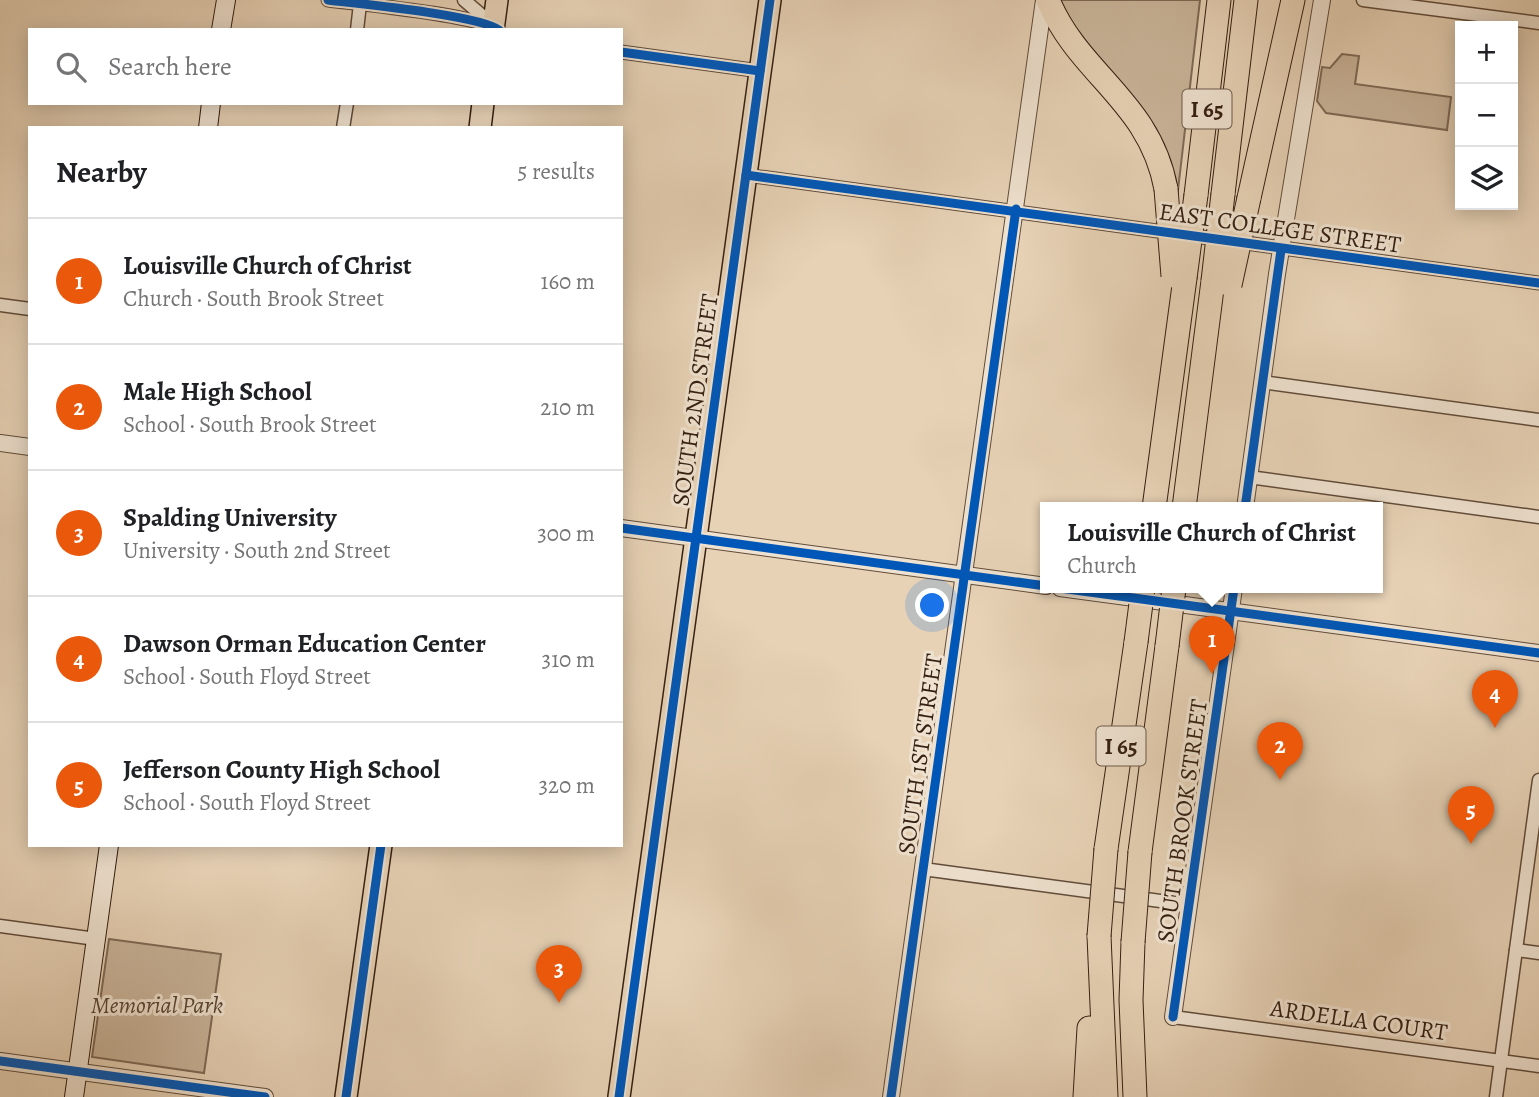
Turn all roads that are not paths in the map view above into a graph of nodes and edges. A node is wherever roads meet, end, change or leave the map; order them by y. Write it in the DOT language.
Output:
graph roads {
  1 [pos="226,0"];
  2 [pos="328,0"];
  3 [pos="464,0"];
  4 [pos="497,0"];
  5 [pos="770,0"];
  6 [pos="1046,0"];
  7 [pos="1219,0"];
  8 [pos="1246,0"];
  9 [pos="1293,0"];
  10 [pos="1322,0"];
  11 [pos="1363,0"];
  12 [pos="360,4"];
  13 [pos="1539,23"];
  14 [pos="221,28"];
  15 [pos="357,28"];
  16 [pos="495,28"];
  17 [pos="623,52"];
  18 [pos="760,71"];
  19 [pos="211,105"];
  20 [pos="347,105"];
  21 [pos="483,105"];
  22 [pos="208,126"];
  23 [pos="343,126"];
  24 [pos="480,126"];
  25 [pos="746,175"];
  26 [pos="1016,209"];
  27 [pos="1281,250"];
  28 [pos="1179,277"];
  29 [pos="1222,283"];
  30 [pos="1539,283"];
  31 [pos="0,305"];
  32 [pos="28,309"];
  33 [pos="1262,382"];
  34 [pos="1539,420"];
  35 [pos="0,443"];
  36 [pos="28,447"];
  37 [pos="1249,477"];
  38 [pos="1155,502"];
  39 [pos="1185,502"];
  40 [pos="1246,502"];
  41 [pos="1539,517"];
  42 [pos="623,528"];
  43 [pos="696,538"];
  44 [pos="964,575"];
  45 [pos="1040,585"];
  46 [pos="1095,593"];
  47 [pos="1142,593"];
  48 [pos="1173,593"];
  49 [pos="1233,593"];
  50 [pos="1230,612"];
  51 [pos="1539,653"];
  52 [pos="1539,780"];
  53 [pos="109,847"];
  54 [pos="381,847"];
  55 [pos="923,869"];
  56 [pos="1190,905"];
  57 [pos="0,926"];
  58 [pos="96,939"];
  59 [pos="1516,950"];
  60 [pos="1539,953"];
  61 [pos="1173,1017"];
  62 [pos="0,1061"];
  63 [pos="1501,1061"];
  64 [pos="1539,1066"];
  65 [pos="77,1071"];
  66 [pos="1092,1082"];
  67 [pos="74,1097"];
  68 [pos="265,1097"];
  69 [pos="346,1097"];
  70 [pos="619,1097"];
  71 [pos="891,1097"];
  72 [pos="1106,1097"];
  73 [pos="1135,1097"];
  74 [pos="1496,1097"];
  1 -- 14 [label="main road"];
  2 -- 12 [label="street"];
  3 -- 16 [label="street"];
  4 -- 16 [label="main road"];
  5 -- 18 [label="main road, SOUTH 2ND STREET"];
  6 -- 26 [label="street, SOUTH 1ST STREET"];
  6 -- 28 [label="highway, bridge"];
  7 -- 28 [label="highway, I 65, bridge"];
  8 -- 29 [label="highway, I 65, bridge"];
  9 -- 29 [label="highway, bridge"];
  10 -- 27 [label="street"];
  11 -- 13 [label="street"];
  12 -- 15 [label="street"];
  12 -- 16 [label="street"];
  17 -- 18 [label="street"];
  18 -- 25 [label="main road, SOUTH 2ND STREET"];
  19 -- 22 [label="main road"];
  20 -- 23 [label="street"];
  21 -- 24 [label="main road"];
  25 -- 26 [label="street, EAST COLLEGE STREET"];
  25 -- 43 [label="main road, SOUTH 2ND STREET"];
  26 -- 27 [label="street, EAST COLLEGE STREET"];
  26 -- 44 [label="street, SOUTH 1ST STREET"];
  27 -- 30 [label="street, EAST COLLEGE STREET"];
  27 -- 33 [label="street"];
  28 -- 38 [label="highway, I 65"];
  29 -- 39 [label="highway, I 65"];
  31 -- 32 [label="street"];
  33 -- 34 [label="street"];
  33 -- 37 [label="street"];
  35 -- 36 [label="street"];
  37 -- 40 [label="street"];
  37 -- 41 [label="street"];
  42 -- 43 [label="street"];
  43 -- 44 [label="street"];
  43 -- 70 [label="main road, SOUTH 2ND STREET"];
  44 -- 45 [label="street"];
  44 -- 55 [label="street, SOUTH 1ST STREET"];
  46 -- 50 [label="street"];
  47 -- 66 [label="highway, I 65, bridge"];
  48 -- 73 [label="highway, I 65, bridge"];
  49 -- 50 [label="street, SOUTH BROOK STREET"];
  50 -- 51 [label="street"];
  50 -- 56 [label="street, SOUTH BROOK STREET"];
  52 -- 59 [label="street"];
  53 -- 58 [label="main road"];
  54 -- 69 [label="main road"];
  55 -- 56 [label="street"];
  55 -- 71 [label="street, SOUTH 1ST STREET"];
  56 -- 61 [label="street, SOUTH BROOK STREET"];
  57 -- 58 [label="street"];
  58 -- 65 [label="main road"];
  59 -- 60 [label="street"];
  59 -- 63 [label="street"];
  61 -- 63 [label="street, ARDELLA COURT"];
  62 -- 65 [label="street"];
  63 -- 64 [label="street, ARDELLA COURT"];
  63 -- 74 [label="street"];
  65 -- 67 [label="main road"];
  65 -- 68 [label="street"];
  66 -- 72 [label="highway"];
}
